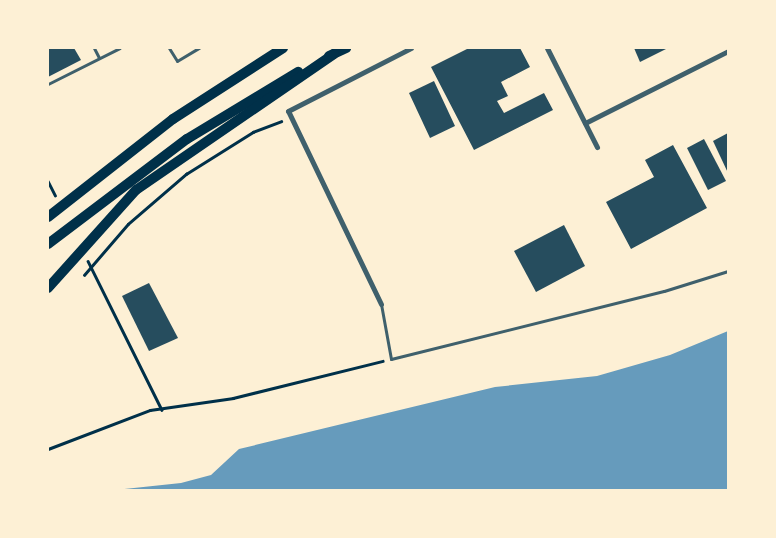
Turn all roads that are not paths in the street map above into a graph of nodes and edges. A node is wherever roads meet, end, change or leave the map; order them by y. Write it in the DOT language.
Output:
graph roads {
  1 [pos="94,48"];
  2 [pos="120,48"];
  3 [pos="169,48"];
  4 [pos="200,48"];
  5 [pos="283,48"];
  6 [pos="346,48"];
  7 [pos="411,48"];
  8 [pos="547,48"];
  9 [pos="728,51"];
  10 [pos="334,54"];
  11 [pos="99,58"];
  12 [pos="48,84"];
  13 [pos="585,123"];
  14 [pos="597,147"];
  15 [pos="48,217"];
  16 [pos="48,244"];
  17 [pos="728,271"];
  18 [pos="48,288"];
  19 [pos="381,304"];
  1 -- 11 [label="lane"];
  2 -- 11 [label="lane"];
  3 -- 4 [label="lane"];
  5 -- 15 [label="main road"];
  6 -- 10 [label="main road"];
  7 -- 19 [label="street"];
  8 -- 13 [label="street"];
  9 -- 13 [label="street"];
  10 -- 16 [label="main road"];
  10 -- 18 [label="main road"];
  11 -- 12 [label="lane"];
  13 -- 14 [label="street"];
  17 -- 19 [label="lane"];
}
